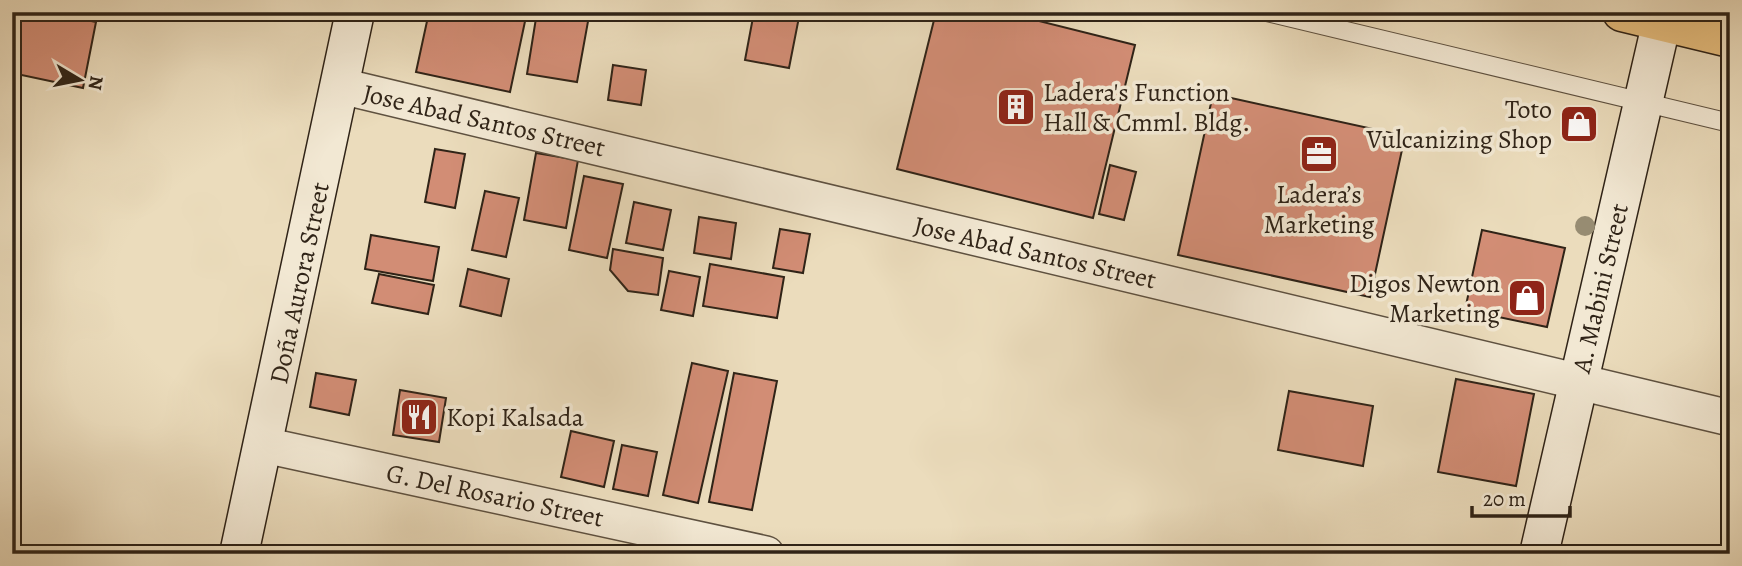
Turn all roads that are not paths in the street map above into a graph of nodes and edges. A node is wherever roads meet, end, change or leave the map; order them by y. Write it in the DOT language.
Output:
graph roads {
  1 [pos="355,12"];
  2 [pos="1267,12"];
  3 [pos="1622,12"];
  4 [pos="1663,17"];
  5 [pos="1730,38"];
  6 [pos="341,86"];
  7 [pos="1643,103"];
  8 [pos="1730,123"];
  9 [pos="1579,382"];
  10 [pos="1730,418"];
  11 [pos="264,445"];
  12 [pos="239,554"];
  13 [pos="766,554"];
  14 [pos="1539,554"];
  1 -- 6 [label="main road, Doña Aurora Street"];
  2 -- 7 [label="lane"];
  3 -- 4 [label="main road"];
  4 -- 5 [label="main road"];
  4 -- 7 [label="main road, A. Mabini Street"];
  6 -- 9 [label="street, Jose Abad Santos Street"];
  6 -- 11 [label="main road, Doña Aurora Street"];
  7 -- 8 [label="lane"];
  7 -- 9 [label="main road, A. Mabini Street"];
  9 -- 10 [label="street, Jose Abad Santos Street"];
  9 -- 14 [label="main road, A. Mabini Street"];
  11 -- 12 [label="main road, Doña Aurora Street"];
  11 -- 13 [label="street, G. Del Rosario Street"];
}
